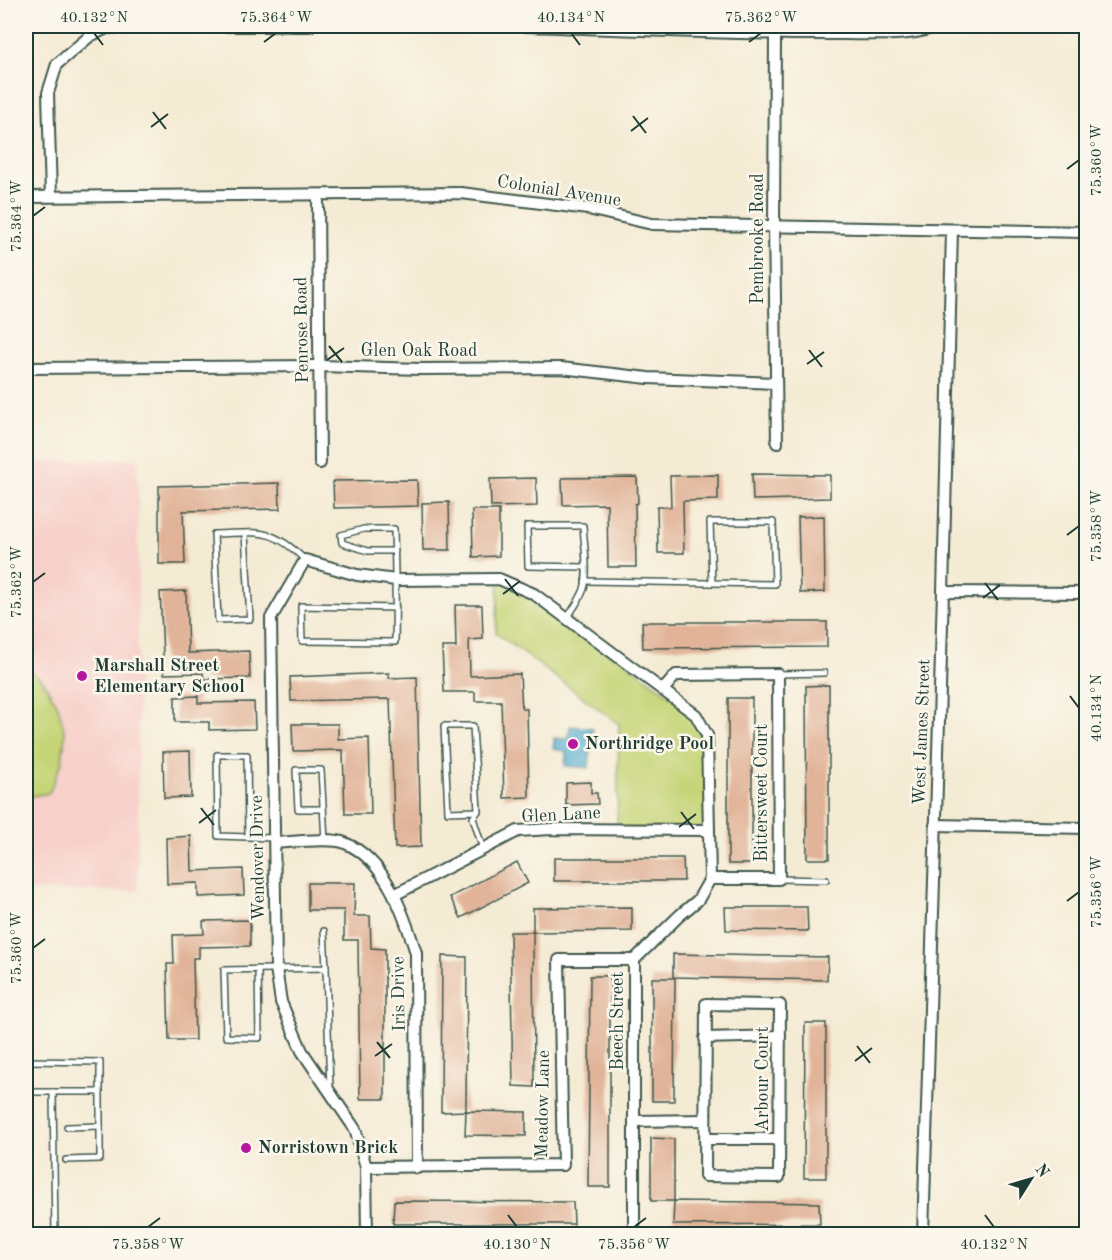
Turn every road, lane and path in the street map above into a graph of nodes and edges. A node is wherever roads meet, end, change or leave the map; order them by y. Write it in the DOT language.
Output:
graph roads {
  1 [pos="310,26"];
  2 [pos="525,26"];
  3 [pos="934,26"];
  4 [pos="775,35"];
  5 [pos="318,195"];
  6 [pos="51,196"];
  7 [pos="26,197"];
  8 [pos="774,225"];
  9 [pos="952,230"];
  10 [pos="1086,232"];
  11 [pos="319,366"];
  12 [pos="26,368"];
  13 [pos="775,383"];
  14 [pos="777,443"];
  15 [pos="320,463"];
  16 [pos="245,534"];
  17 [pos="395,551"];
  18 [pos="305,560"];
  19 [pos="585,567"];
  20 [pos="396,580"];
  21 [pos="585,581"];
  22 [pos="712,583"];
  23 [pos="943,592"];
  24 [pos="1086,594"];
  25 [pos="396,608"];
  26 [pos="567,618"];
  27 [pos="824,673"];
  28 [pos="778,674"];
  29 [pos="663,690"];
  30 [pos="322,809"];
  31 [pos="478,811"];
  32 [pos="935,825"];
  33 [pos="1086,828"];
  34 [pos="708,830"];
  35 [pos="248,836"];
  36 [pos="276,840"];
  37 [pos="325,841"];
  38 [pos="483,849"];
  39 [pos="710,879"];
  40 [pos="779,879"];
  41 [pos="826,880"];
  42 [pos="394,895"];
  43 [pos="324,931"];
  44 [pos="634,960"];
  45 [pos="276,968"];
  46 [pos="326,968"];
  47 [pos="258,969"];
  48 [pos="780,1036"];
  49 [pos="705,1038"];
  50 [pos="26,1061"];
  51 [pos="330,1091"];
  52 [pos="26,1092"];
  53 [pos="53,1092"];
  54 [pos="100,1092"];
  55 [pos="705,1120"];
  56 [pos="634,1121"];
  57 [pos="100,1126"];
  58 [pos="67,1127"];
  59 [pos="705,1138"];
  60 [pos="779,1139"];
  61 [pos="66,1160"];
  62 [pos="366,1167"];
  63 [pos="417,1168"];
  64 [pos="55,1234"];
  65 [pos="368,1234"];
  66 [pos="634,1234"];
  67 [pos="923,1234"];
  1 -- 6 [label="street"];
  2 -- 4 [label="street"];
  3 -- 4 [label="street"];
  4 -- 8 [label="street, Pembrooke Road"];
  5 -- 6 [label="street, Colonial Avenue"];
  5 -- 8 [label="street, Colonial Avenue"];
  5 -- 11 [label="street, Penrose Road"];
  6 -- 7 [label="street, Colonial Avenue"];
  8 -- 9 [label="street, Colonial Avenue"];
  8 -- 13 [label="street, Pembrooke Road"];
  9 -- 10 [label="street, Colonial Avenue"];
  9 -- 23 [label="street, West James Street"];
  11 -- 12 [label="street, Glen Oak Road"];
  11 -- 13 [label="street, Glen Oak Road"];
  11 -- 15 [label="street, Penrose Road"];
  13 -- 14 [label="street, Pembrooke Road"];
  16 -- 16 [label="lane"];
  16 -- 18 [label="lane"];
  17 -- 17 [label="lane"];
  17 -- 20 [label="lane"];
  18 -- 20 [label="street"];
  18 -- 36 [label="street, Wendover Drive"];
  19 -- 19 [label="lane"];
  19 -- 21 [label="lane"];
  20 -- 25 [label="lane"];
  20 -- 26 [label="street"];
  21 -- 22 [label="lane"];
  21 -- 26 [label="lane"];
  22 -- 22 [label="lane"];
  23 -- 24 [label="street"];
  23 -- 32 [label="street, West James Street"];
  25 -- 25 [label="lane"];
  26 -- 29 [label="street"];
  27 -- 28 [label="lane"];
  28 -- 29 [label="street"];
  28 -- 40 [label="street, Bittersweet Court"];
  29 -- 34 [label="street"];
  30 -- 30 [label="lane"];
  30 -- 37 [label="lane"];
  31 -- 31 [label="lane"];
  31 -- 38 [label="lane"];
  32 -- 33 [label="street"];
  32 -- 67 [label="street, West James Street"];
  34 -- 38 [label="street, Glen Lane"];
  34 -- 39 [label="street"];
  35 -- 35 [label="lane"];
  35 -- 36 [label="lane"];
  36 -- 37 [label="street, Iris Drive"];
  36 -- 45 [label="street, Wendover Drive"];
  37 -- 42 [label="street, Iris Drive"];
  38 -- 42 [label="street, Glen Lane"];
  39 -- 40 [label="street, Bittersweet Court"];
  39 -- 44 [label="street, Beech Street"];
  40 -- 41 [label="lane"];
  42 -- 63 [label="street, Iris Drive"];
  43 -- 46 [label="lane"];
  44 -- 56 [label="street, Beech Street"];
  44 -- 63 [label="street, Meadow Lane"];
  45 -- 46 [label="lane"];
  45 -- 47 [label="lane"];
  45 -- 51 [label="street, Wendover Drive"];
  46 -- 51 [label="lane"];
  47 -- 47 [label="lane"];
  48 -- 49 [label="street"];
  48 -- 49 [label="street, Arbour Court"];
  48 -- 60 [label="street, Arbour Court"];
  49 -- 55 [label="street, Arbour Court"];
  50 -- 54 [label="lane"];
  51 -- 62 [label="street, Wendover Drive"];
  52 -- 53 [label="lane"];
  53 -- 54 [label="lane"];
  53 -- 64 [label="lane"];
  54 -- 57 [label="lane"];
  55 -- 56 [label="street"];
  55 -- 59 [label="street, Arbour Court"];
  56 -- 66 [label="street, Beech Street"];
  57 -- 58 [label="lane"];
  57 -- 61 [label="lane"];
  59 -- 60 [label="street"];
  59 -- 60 [label="street, Arbour Court"];
  62 -- 63 [label="street, Meadow Lane"];
  62 -- 65 [label="street, Wendover Drive"];
}
